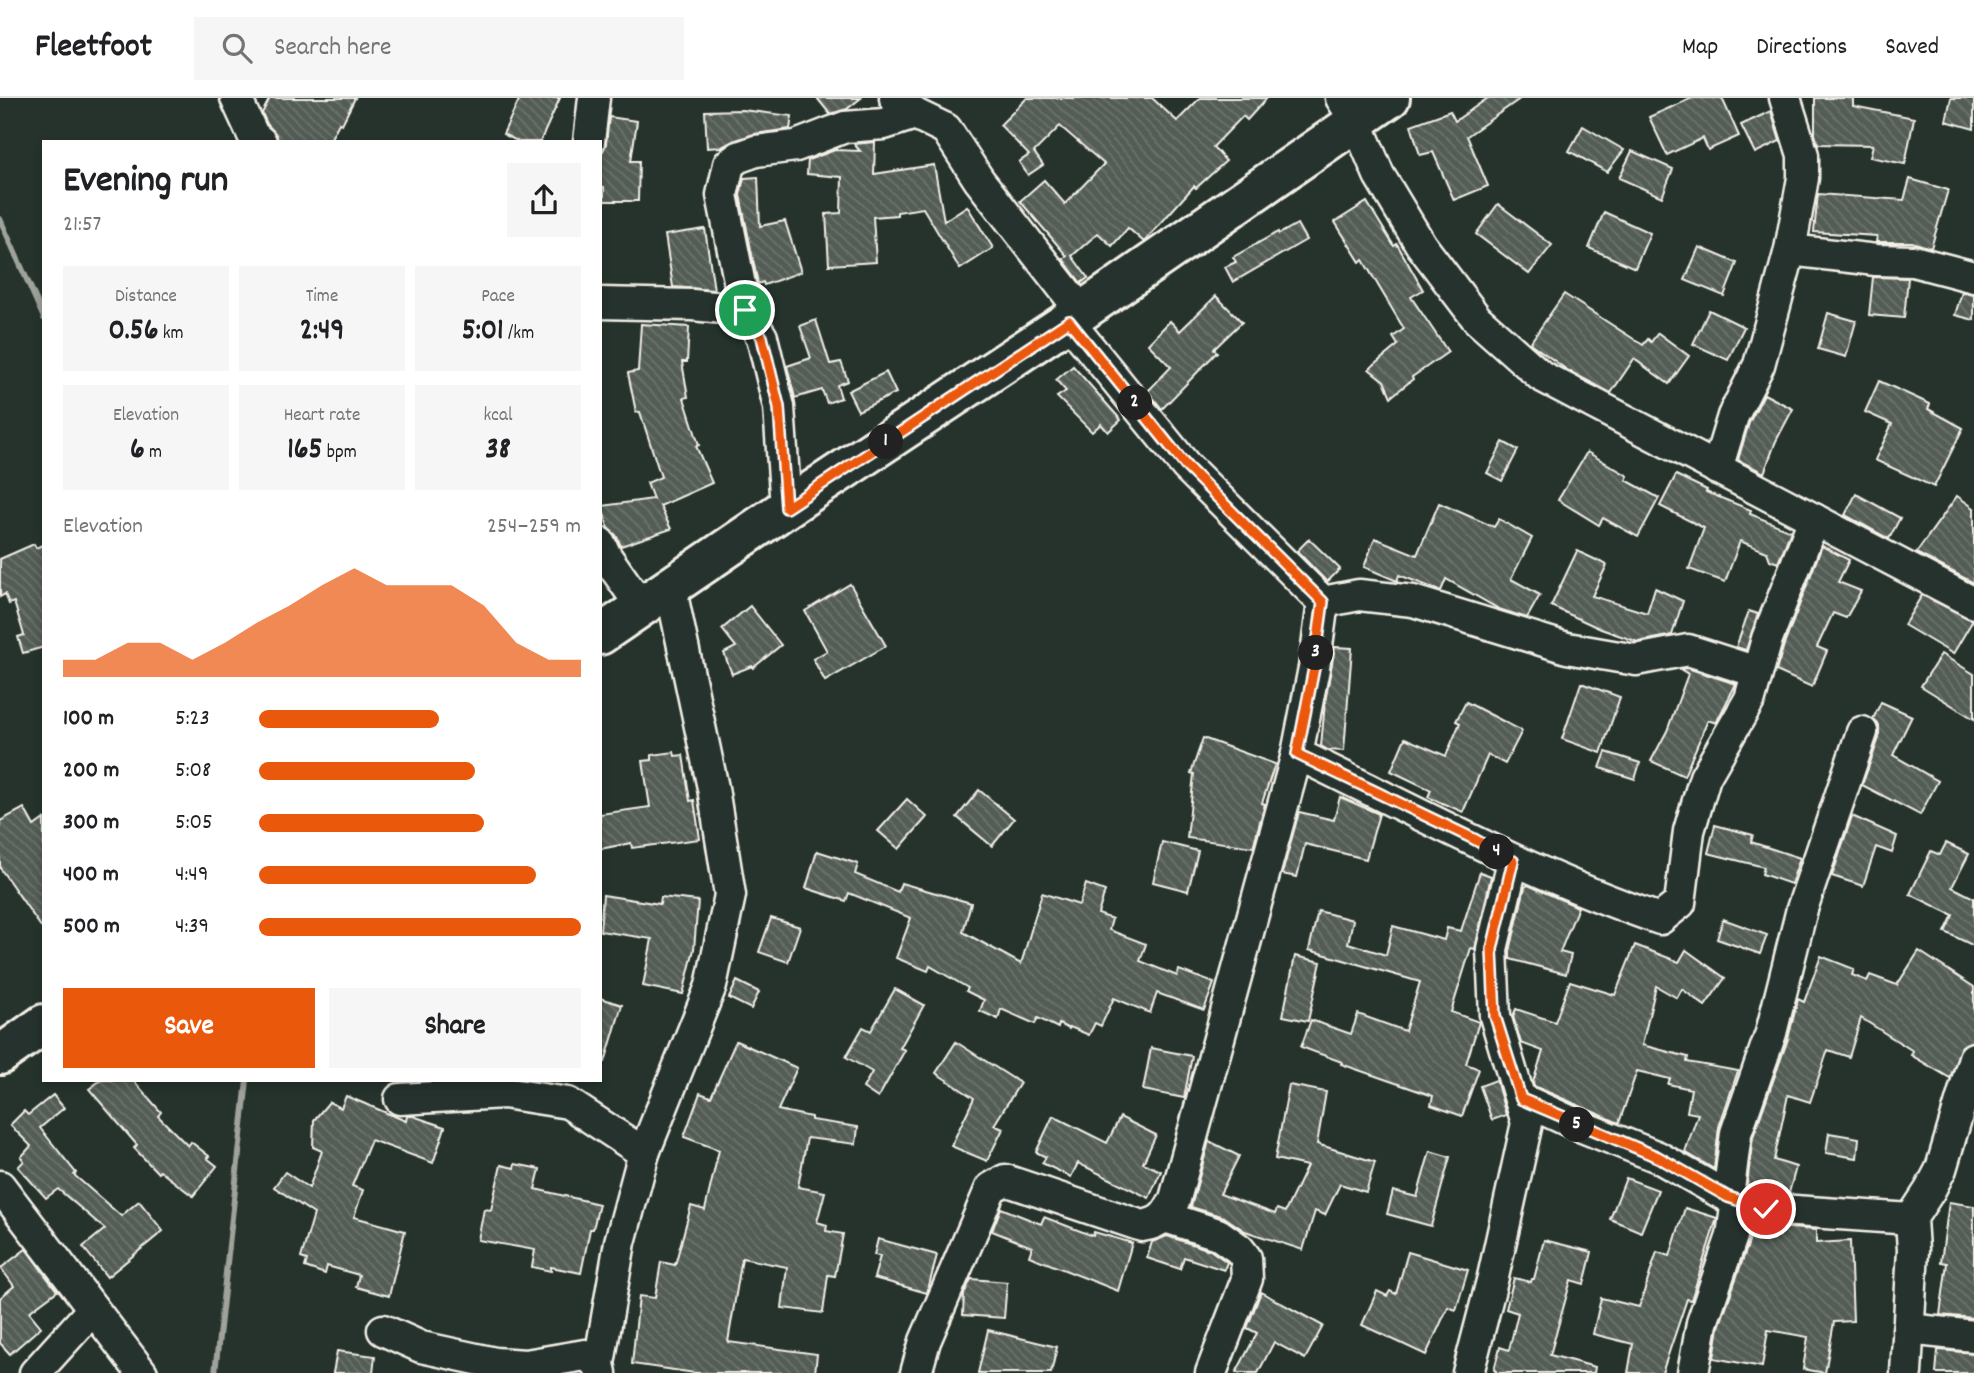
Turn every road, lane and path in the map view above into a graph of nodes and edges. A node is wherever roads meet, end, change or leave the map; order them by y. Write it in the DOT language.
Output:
graph roads {
  1 [pos="236,98"];
  2 [pos="594,98"];
  3 [pos="1390,98"];
  4 [pos="1785,98"];
  5 [pos="905,106"];
  6 [pos="1349,109"];
  7 [pos="259,140"];
  8 [pos="589,140"];
  9 [pos="1790,250"];
  10 [pos="1974,277"];
  11 [pos="602,303"];
  12 [pos="745,310"];
  13 [pos="1075,316"];
  14 [pos="1717,469"];
  15 [pos="786,508"];
  16 [pos="1814,519"];
  17 [pos="602,547"];
  18 [pos="656,596"];
  19 [pos="1323,602"];
  20 [pos="1974,603"];
  21 [pos="602,634"];
  22 [pos="1757,672"];
  23 [pos="1862,732"];
  24 [pos="1297,754"];
  25 [pos="1513,861"];
  26 [pos="42,1025"];
  27 [pos="0,1055"];
  28 [pos="1974,1058"];
  29 [pos="400,1099"];
  30 [pos="1521,1099"];
  31 [pos="644,1153"];
  32 [pos="0,1186"];
  33 [pos="1732,1198"];
  34 [pos="1166,1217"];
  35 [pos="1911,1219"];
  36 [pos="93,1309"];
  37 [pos="1908,1329"];
  38 [pos="383,1330"];
  39 [pos="1974,1336"];
  40 [pos="600,1368"];
  41 [pos="35,1373"];
  42 [pos="142,1373"];
  43 [pos="916,1373"];
  44 [pos="1211,1373"];
  45 [pos="1468,1373"];
  46 [pos="1693,1373"];
  47 [pos="1906,1373"];
  1 -- 7 [label="street"];
  2 -- 8 [label="street"];
  3 -- 6 [label="main road"];
  4 -- 9 [label="street"];
  5 -- 12 [label="street"];
  5 -- 13 [label="street"];
  6 -- 13 [label="main road"];
  6 -- 14 [label="street"];
  9 -- 10 [label="street"];
  9 -- 14 [label="street"];
  11 -- 12 [label="street"];
  12 -- 15 [label="street"];
  13 -- 15 [label="main road"];
  13 -- 19 [label="street"];
  14 -- 16 [label="street"];
  15 -- 18 [label="main road"];
  16 -- 20 [label="street"];
  16 -- 22 [label="street"];
  17 -- 18 [label="street"];
  18 -- 21 [label="main road"];
  18 -- 31 [label="street"];
  19 -- 22 [label="street"];
  19 -- 24 [label="street"];
  22 -- 25 [label="street"];
  23 -- 33 [label="street"];
  24 -- 25 [label="street"];
  24 -- 34 [label="street"];
  25 -- 30 [label="street"];
  26 -- 27 [label="main road"];
  28 -- 35 [label="street"];
  29 -- 31 [label="street"];
  30 -- 33 [label="street"];
  30 -- 45 [label="street"];
  31 -- 40 [label="street"];
  32 -- 36 [label="street"];
  33 -- 35 [label="street"];
  33 -- 46 [label="street"];
  34 -- 43 [label="street"];
  34 -- 44 [label="street"];
  35 -- 37 [label="street"];
  36 -- 41 [label="street"];
  36 -- 42 [label="street"];
  37 -- 39 [label="street"];
  37 -- 47 [label="street"];
  38 -- 40 [label="street"];
}
